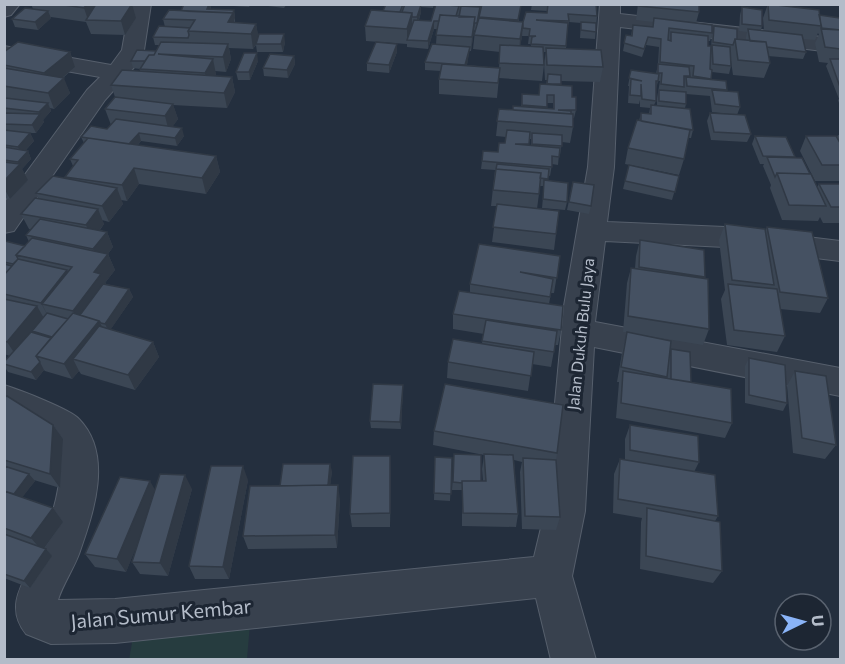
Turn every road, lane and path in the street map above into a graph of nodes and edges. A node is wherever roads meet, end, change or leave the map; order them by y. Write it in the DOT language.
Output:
graph roads {
  1 [pos="10,4"];
  2 [pos="141,4"];
  3 [pos="4,11"];
  4 [pos="610,12"];
  5 [pos="840,46"];
  6 [pos="4,53"];
  7 [pos="117,73"];
  8 [pos="4,224"];
  9 [pos="591,231"];
  10 [pos="840,250"];
  11 [pos="578,331"];
  12 [pos="840,382"];
  13 [pos="4,399"];
  14 [pos="551,576"];
  15 [pos="574,658"];
  1 -- 3 [label="street"];
  2 -- 7 [label="street"];
  4 -- 5 [label="street"];
  4 -- 9 [label="street, Jalan Dukuh Bulu Jaya"];
  6 -- 7 [label="street"];
  7 -- 8 [label="street"];
  9 -- 10 [label="street"];
  9 -- 11 [label="street, Jalan Dukuh Bulu Jaya"];
  11 -- 12 [label="street"];
  11 -- 14 [label="street, Jalan Dukuh Bulu Jaya"];
  13 -- 14 [label="street, Jalan Sumur Kembar"];
  14 -- 15 [label="street, Jalan Dukuh Bulu Jaya"];
}
